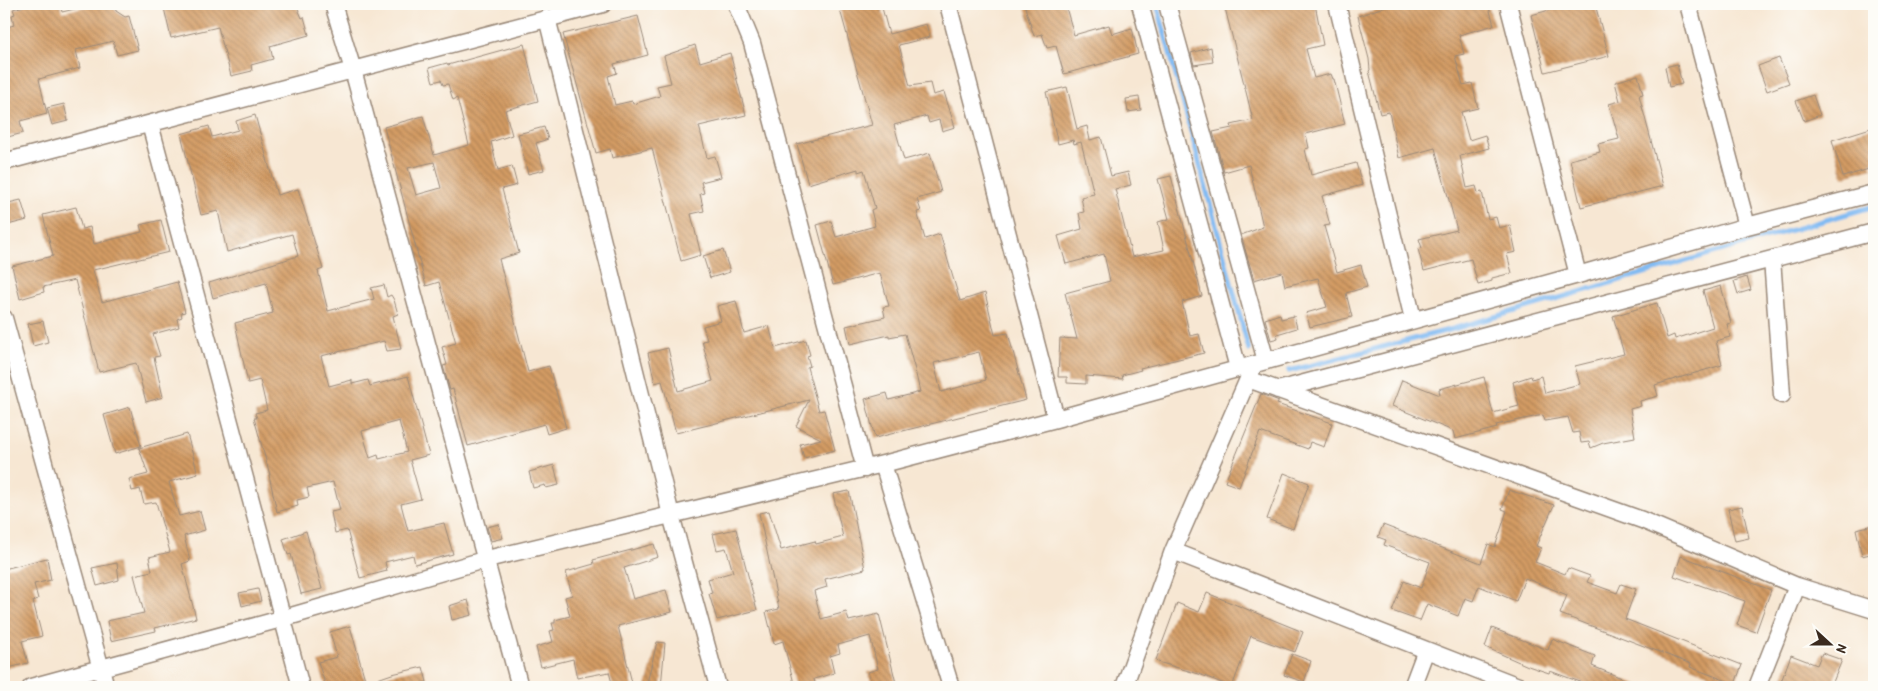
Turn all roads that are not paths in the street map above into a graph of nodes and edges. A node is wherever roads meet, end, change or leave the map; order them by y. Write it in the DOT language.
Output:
graph roads {
  1 [pos="333,4"];
  2 [pos="603,4"];
  3 [pos="736,4"];
  4 [pos="948,4"];
  5 [pos="1140,4"];
  6 [pos="1167,4"];
  7 [pos="1337,4"];
  8 [pos="1508,4"];
  9 [pos="1688,4"];
  10 [pos="547,18"];
  11 [pos="353,70"];
  12 [pos="150,124"];
  13 [pos="4,162"];
  14 [pos="1874,193"];
  15 [pos="1747,226"];
  16 [pos="1874,232"];
  17 [pos="1772,259"];
  18 [pos="1578,275"];
  19 [pos="4,318"];
  20 [pos="1413,319"];
  21 [pos="1260,362"];
  22 [pos="1243,374"];
  23 [pos="1278,390"];
  24 [pos="1782,395"];
  25 [pos="1056,419"];
  26 [pos="883,464"];
  27 [pos="865,469"];
  28 [pos="671,514"];
  29 [pos="1173,551"];
  30 [pos="487,559"];
  31 [pos="1797,586"];
  32 [pos="1874,610"];
  33 [pos="282,619"];
  34 [pos="1426,650"];
  35 [pos="101,668"];
  36 [pos="31,687"];
  37 [pos="106,687"];
  38 [pos="301,687"];
  39 [pos="520,687"];
  40 [pos="718,687"];
  41 [pos="951,687"];
  42 [pos="1124,687"];
  43 [pos="1412,687"];
  44 [pos="1521,687"];
  45 [pos="1756,687"];
  1 -- 11 [label="street"];
  2 -- 10 [label="street"];
  3 -- 27 [label="street"];
  4 -- 25 [label="street"];
  5 -- 22 [label="street"];
  6 -- 21 [label="street"];
  7 -- 20 [label="street"];
  8 -- 18 [label="street"];
  9 -- 15 [label="street"];
  10 -- 11 [label="street"];
  10 -- 28 [label="street"];
  11 -- 12 [label="street"];
  11 -- 30 [label="street"];
  12 -- 13 [label="street"];
  12 -- 33 [label="street"];
  14 -- 15 [label="street"];
  15 -- 18 [label="street"];
  16 -- 17 [label="street"];
  17 -- 23 [label="street"];
  17 -- 24 [label="street"];
  18 -- 20 [label="street"];
  19 -- 35 [label="street"];
  20 -- 21 [label="street"];
  21 -- 22 [label="street"];
  22 -- 23 [label="street"];
  22 -- 25 [label="street"];
  22 -- 29 [label="street"];
  23 -- 31 [label="street"];
  25 -- 26 [label="street"];
  26 -- 27 [label="street"];
  26 -- 41 [label="street"];
  27 -- 28 [label="street"];
  28 -- 30 [label="street"];
  28 -- 40 [label="street"];
  29 -- 34 [label="street"];
  29 -- 42 [label="street"];
  30 -- 33 [label="street"];
  30 -- 39 [label="street"];
  31 -- 32 [label="street"];
  31 -- 45 [label="street"];
  33 -- 35 [label="street"];
  33 -- 38 [label="street"];
  34 -- 43 [label="street"];
  34 -- 44 [label="street"];
  35 -- 36 [label="street"];
  35 -- 37 [label="street"];
}
